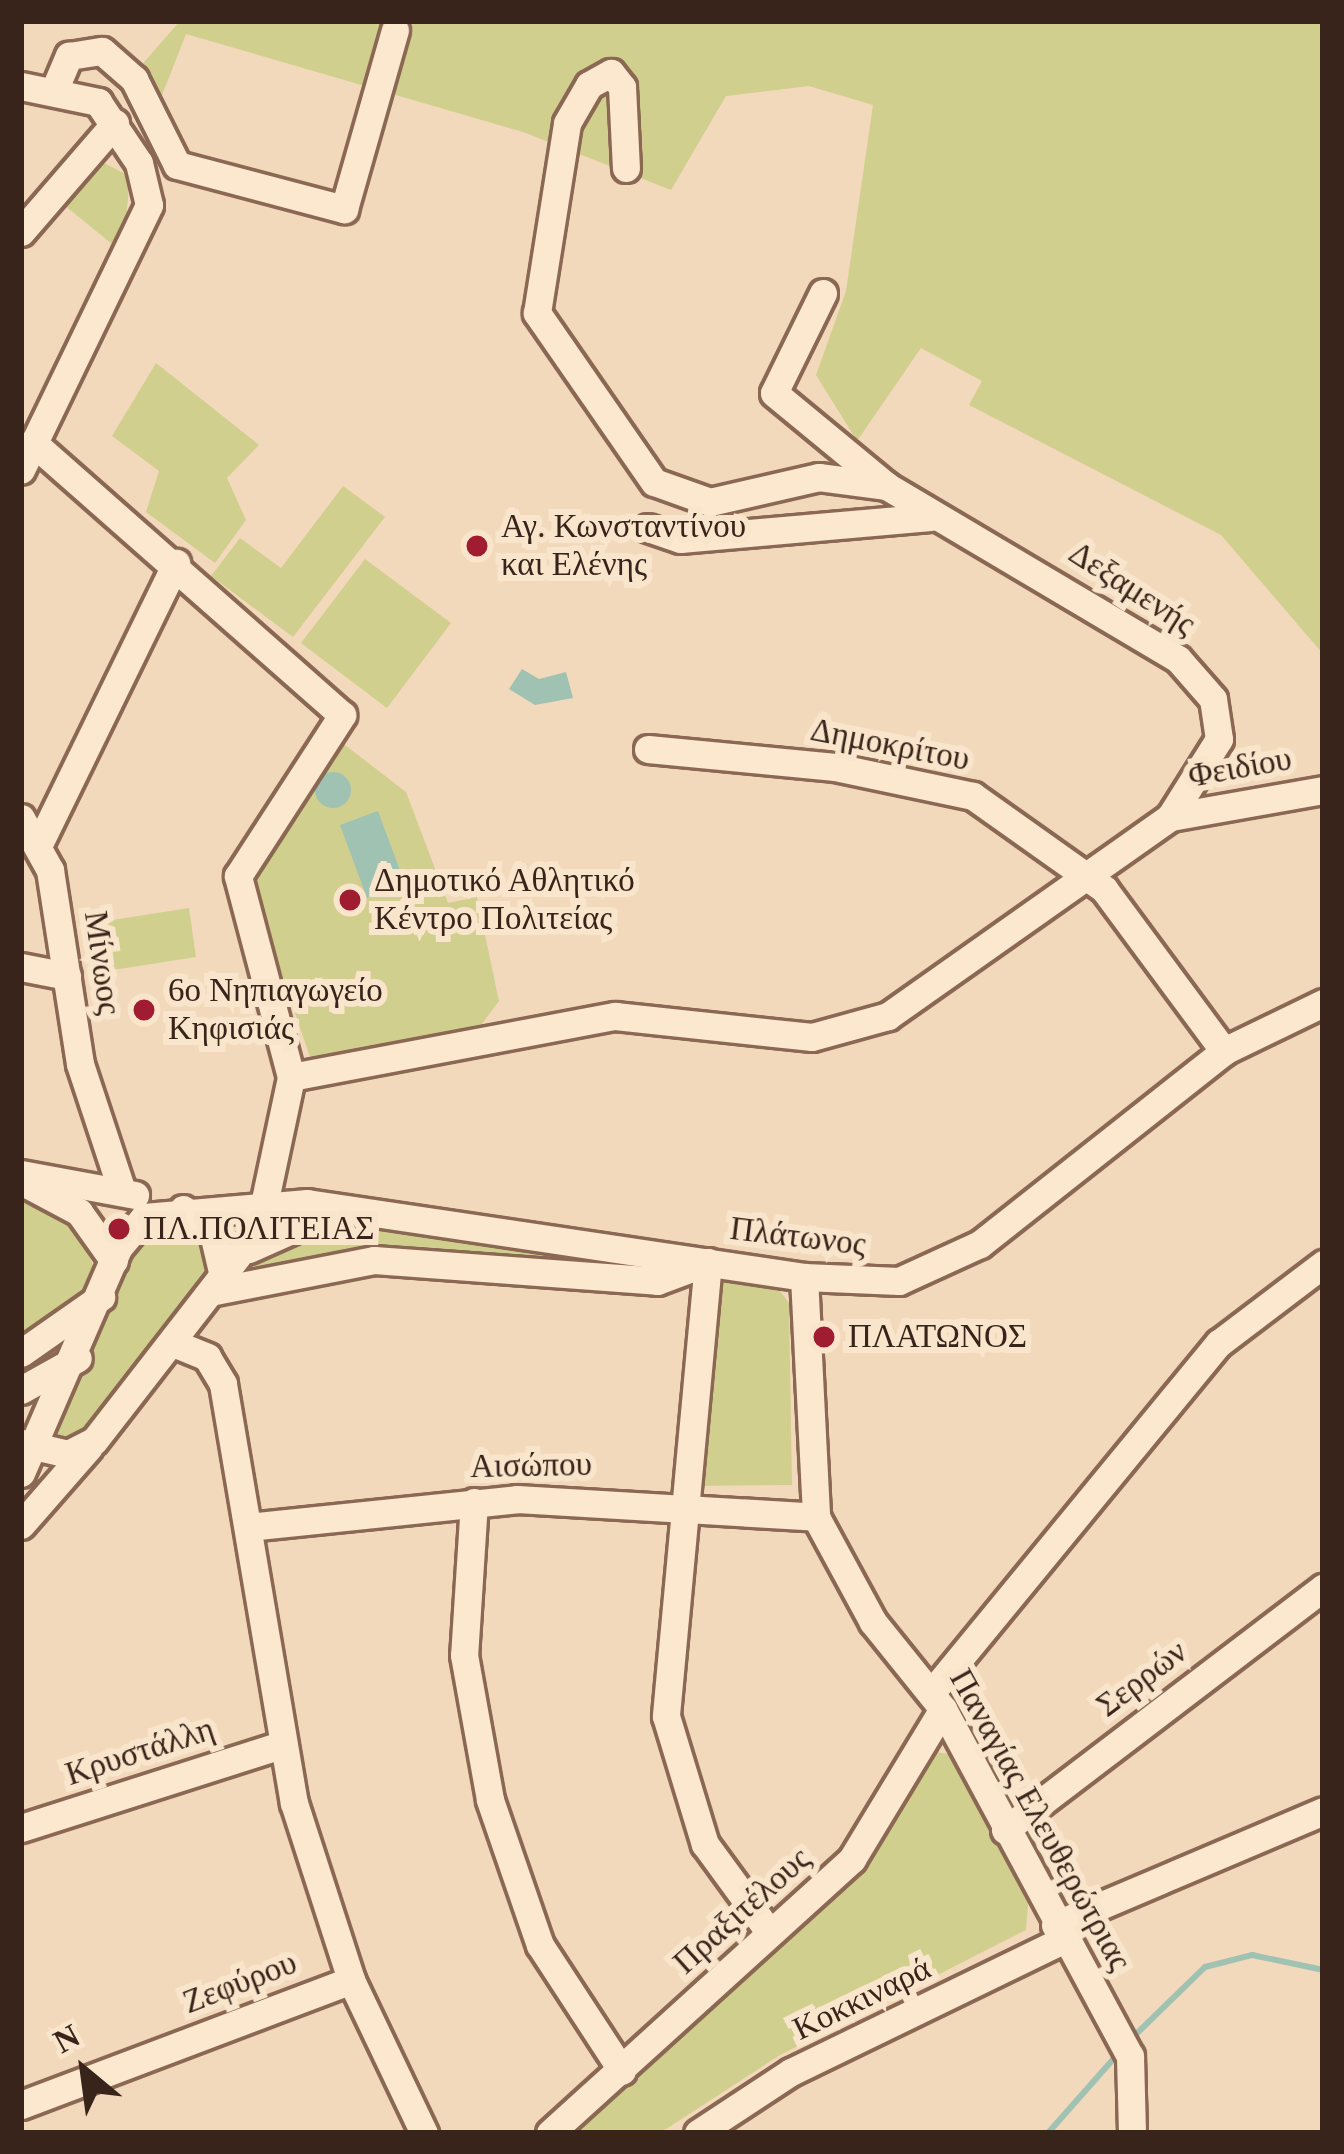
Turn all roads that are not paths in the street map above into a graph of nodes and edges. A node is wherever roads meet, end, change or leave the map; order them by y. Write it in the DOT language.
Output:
graph roads {
  1 [pos="394,30"];
  2 [pos="21,86"];
  3 [pos="56,86"];
  4 [pos="115,123"];
  5 [pos="626,168"];
  6 [pos="21,232"];
  7 [pos="823,293"];
  8 [pos="33,443"];
  9 [pos="21,470"];
  10 [pos="887,487"];
  11 [pos="930,517"];
  12 [pos="648,528"];
  13 [pos="176,563"];
  14 [pos="648,749"];
  15 [pos="1323,790"];
  16 [pos="1170,817"];
  17 [pos="21,818"];
  18 [pos="39,844"];
  19 [pos="1087,874"];
  20 [pos="21,967"];
  21 [pos="67,976"];
  22 [pos="1323,1003"];
  23 [pos="1224,1051"];
  24 [pos="291,1077"];
  25 [pos="21,1178"];
  26 [pos="122,1191"];
  27 [pos="266,1204"];
  28 [pos="350,1207"];
  29 [pos="178,1208"];
  30 [pos="249,1249"];
  31 [pos="114,1261"];
  32 [pos="707,1262"];
  33 [pos="1323,1264"];
  34 [pos="803,1277"];
  35 [pos="219,1286"];
  36 [pos="105,1295"];
  37 [pos="173,1343"];
  38 [pos="21,1353"];
  39 [pos="78,1358"];
  40 [pos="21,1390"];
  41 [pos="94,1441"];
  42 [pos="28,1445"];
  43 [pos="21,1473"];
  44 [pos="473,1502"];
  45 [pos="677,1505"];
  46 [pos="816,1517"];
  47 [pos="21,1526"];
  48 [pos="248,1527"];
  49 [pos="1323,1588"];
  50 [pos="938,1701"];
  51 [pos="281,1744"];
  52 [pos="1323,1811"];
  53 [pos="21,1828"];
  54 [pos="1005,1830"];
  55 [pos="1059,1932"];
  56 [pos="770,1933"];
  57 [pos="351,1980"];
  58 [pos="622,2071"];
  59 [pos="21,2105"];
  60 [pos="424,2133"];
  61 [pos="550,2133"];
  62 [pos="698,2133"];
  63 [pos="1132,2133"];
  1 -- 3 [label="street"];
  2 -- 3 [label="street"];
  3 -- 4 [label="street"];
  4 -- 6 [label="street"];
  4 -- 8 [label="street"];
  5 -- 10 [label="street, Δεξαμενής"];
  7 -- 10 [label="street"];
  8 -- 9 [label="street"];
  8 -- 13 [label="street"];
  10 -- 11 [label="street, Δεξαμενής"];
  11 -- 12 [label="street"];
  11 -- 16 [label="street, Δεξαμενής"];
  13 -- 18 [label="street"];
  13 -- 24 [label="street"];
  14 -- 19 [label="street, Δημοκρίτου"];
  15 -- 16 [label="street, Φειδίου"];
  16 -- 19 [label="street, Δεξαμενής"];
  17 -- 18 [label="street, Μίνωος"];
  18 -- 21 [label="street, Μίνωος"];
  19 -- 23 [label="street, Δημοκρίτου"];
  19 -- 24 [label="street, Δεξαμενής"];
  20 -- 21 [label="street"];
  21 -- 26 [label="street, Μίνωος"];
  22 -- 23 [label="street, Πλάτωνος"];
  23 -- 34 [label="street, Πλάτωνος"];
  24 -- 27 [label="street"];
  25 -- 26 [label="street"];
  25 -- 31 [label="street"];
  26 -- 29 [label="street"];
  27 -- 28 [label="street, Πλάτωνος"];
  27 -- 29 [label="street, Πλάτωνος"];
  27 -- 30 [label="street"];
  28 -- 30 [label="street"];
  28 -- 32 [label="street, Πλάτωνος"];
  29 -- 31 [label="street"];
  29 -- 35 [label="street"];
  30 -- 35 [label="street"];
  31 -- 36 [label="street"];
  32 -- 34 [label="street, Πλάτωνος"];
  32 -- 35 [label="street"];
  32 -- 45 [label="street"];
  33 -- 50 [label="street, Πραξιτέλους"];
  34 -- 46 [label="street, Παναγίας Ελευθερώτριας"];
  35 -- 37 [label="street"];
  36 -- 38 [label="street"];
  36 -- 39 [label="street"];
  37 -- 41 [label="street"];
  37 -- 48 [label="street"];
  39 -- 40 [label="street"];
  39 -- 42 [label="street"];
  41 -- 42 [label="street"];
  41 -- 47 [label="street"];
  42 -- 43 [label="street"];
  44 -- 45 [label="street, Αισώπου"];
  44 -- 48 [label="street, Αισώπου"];
  44 -- 58 [label="street"];
  45 -- 46 [label="street, Αισώπου"];
  45 -- 56 [label="street"];
  46 -- 50 [label="street, Παναγίας Ελευθερώτριας"];
  48 -- 51 [label="street"];
  49 -- 54 [label="street, Σερρών"];
  50 -- 54 [label="street, Παναγίας Ελευθερώτριας"];
  50 -- 56 [label="street, Πραξιτέλους"];
  51 -- 53 [label="street, Κρυστάλλη"];
  51 -- 57 [label="street"];
  52 -- 55 [label="street, Κοκκιναρά"];
  54 -- 55 [label="street, Παναγίας Ελευθερώτριας"];
  55 -- 62 [label="street, Κοκκιναρά"];
  55 -- 63 [label="street, Παναγίας Ελευθερώτριας"];
  56 -- 58 [label="street, Πραξιτέλους"];
  57 -- 59 [label="street, Ζεφύρου"];
  57 -- 60 [label="street"];
  58 -- 61 [label="street, Πραξιτέλους"];
}
